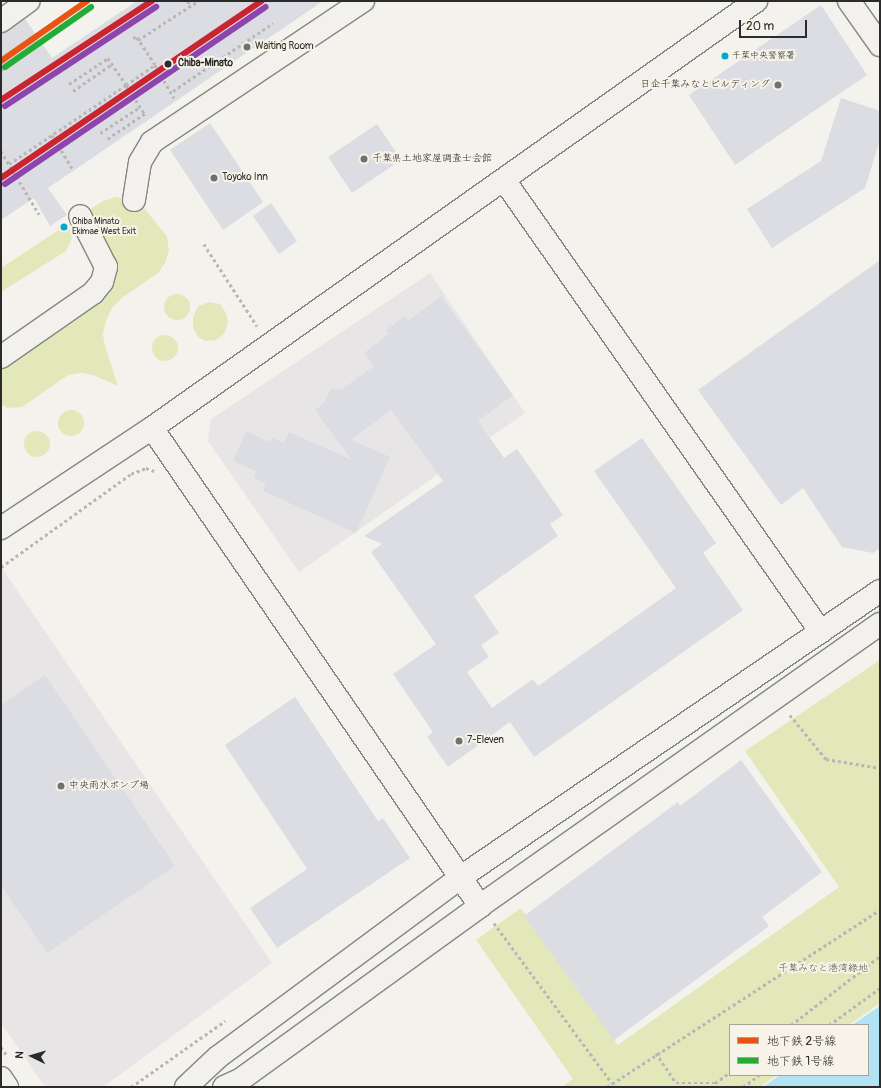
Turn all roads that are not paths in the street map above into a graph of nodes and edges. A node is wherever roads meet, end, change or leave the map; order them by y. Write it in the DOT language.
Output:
graph roads {
  1 [pos="29,1"];
  2 [pos="363,1"];
  3 [pos="756,1"];
  4 [pos="850,1"];
  5 [pos="1,21"];
  6 [pos="880,45"];
  7 [pos="504,180"];
  8 [pos="134,200"];
  9 [pos="80,216"];
  10 [pos="1,357"];
  11 [pos="152,428"];
  12 [pos="1,528"];
  13 [pos="880,591"];
  14 [pos="880,624"];
  15 [pos="821,632"];
  16 [pos="461,877"];
  17 [pos="486,913"];
  18 [pos="1,1078"];
  19 [pos="7,1087"];
  20 [pos="186,1087"];
  21 [pos="224,1087"];
  1 -- 5 [label="street"];
  2 -- 8 [label="street"];
  3 -- 7 [label="street"];
  4 -- 6 [label="street"];
  7 -- 11 [label="street"];
  7 -- 15 [label="street"];
  9 -- 10 [label="street"];
  11 -- 12 [label="street"];
  11 -- 16 [label="street"];
  13 -- 15 [label="street"];
  14 -- 17 [label="street"];
  15 -- 16 [label="street"];
  16 -- 17 [label="street"];
  16 -- 20 [label="street"];
  17 -- 21 [label="street"];
  18 -- 19 [label="street"];
}
